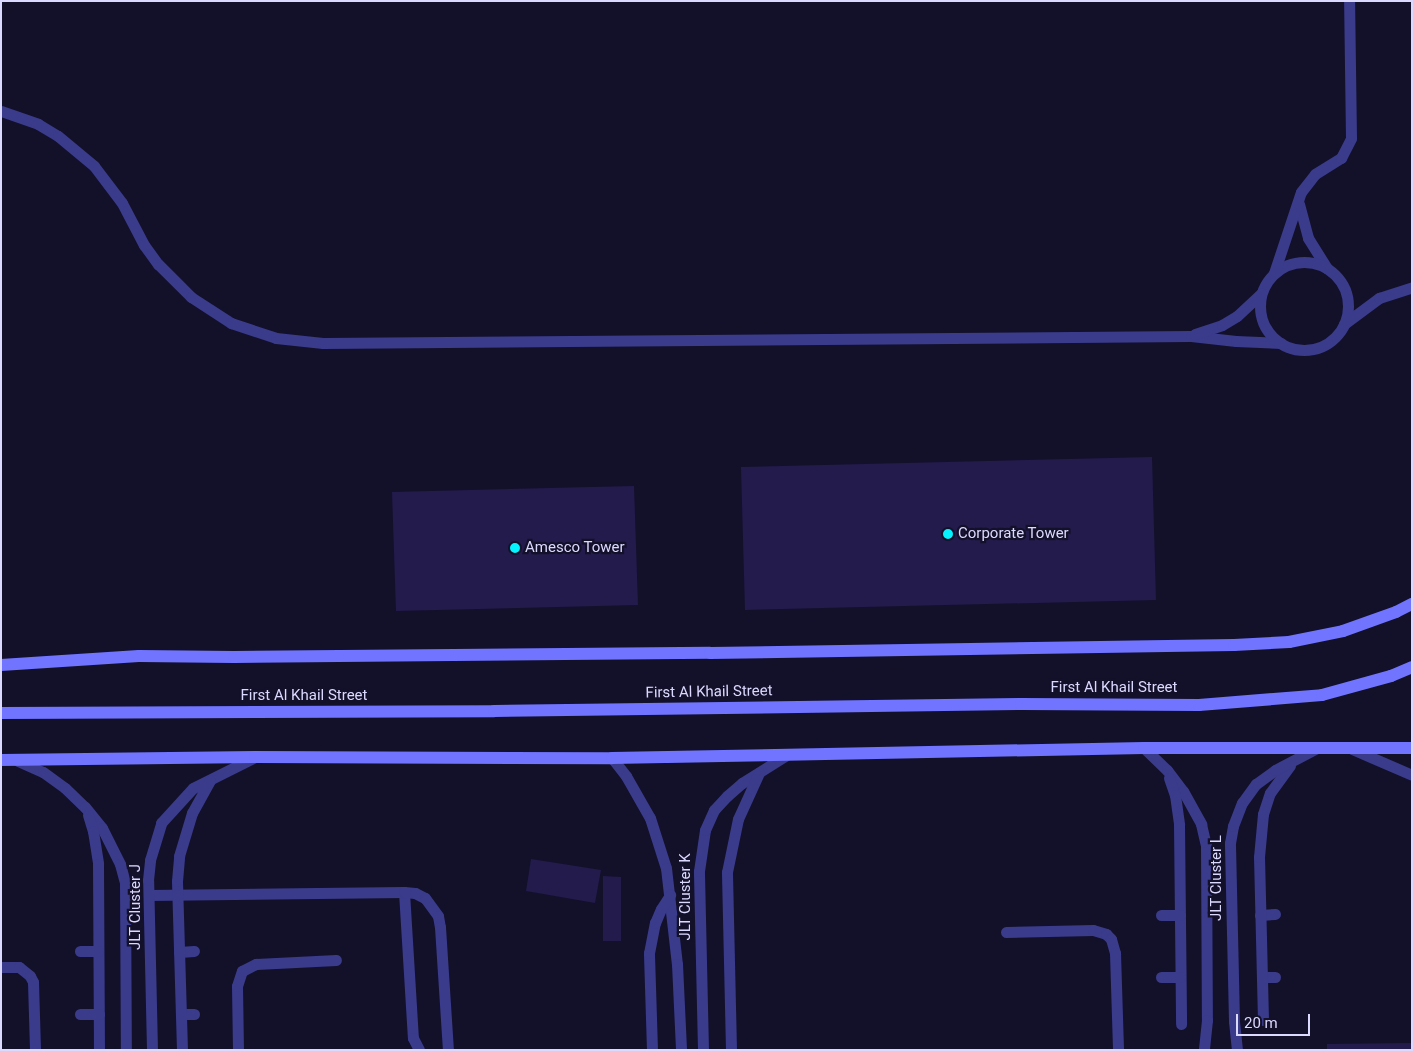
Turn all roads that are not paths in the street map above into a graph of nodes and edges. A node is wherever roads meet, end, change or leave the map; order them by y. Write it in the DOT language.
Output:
graph roads {
  1 [pos="1349,1"];
  2 [pos="1,111"];
  3 [pos="1299,199"];
  4 [pos="1330,271"];
  5 [pos="1274,273"];
  6 [pos="1412,288"];
  7 [pos="1262,294"];
  8 [pos="1343,325"];
  9 [pos="1191,336"];
  10 [pos="1281,343"];
  11 [pos="1412,604"];
  12 [pos="1,657"];
  13 [pos="52,661"];
  14 [pos="1,665"];
  15 [pos="1412,667"];
  16 [pos="1,713"];
  17 [pos="1144,748"];
  18 [pos="1317,748"];
  19 [pos="1352,748"];
  20 [pos="1412,748"];
  21 [pos="788,754"];
  22 [pos="255,756"];
  23 [pos="612,758"];
  24 [pos="1296,759"];
  25 [pos="1,760"];
  26 [pos="18,761"];
  27 [pos="1166,770"];
  28 [pos="760,772"];
  29 [pos="1412,775"];
  30 [pos="212,777"];
  31 [pos="85,807"];
  32 [pos="404,892"];
  33 [pos="149,895"];
  34 [pos="178,895"];
  35 [pos="670,895"];
  36 [pos="1275,914"];
  37 [pos="1161,915"];
  38 [pos="1180,915"];
  39 [pos="1260,915"];
  40 [pos="1006,932"];
  41 [pos="80,951"];
  42 [pos="194,951"];
  43 [pos="98,952"];
  44 [pos="179,952"];
  45 [pos="336,960"];
  46 [pos="1,967"];
  47 [pos="1161,977"];
  48 [pos="1180,977"];
  49 [pos="1262,977"];
  50 [pos="1275,977"];
  51 [pos="80,1014"];
  52 [pos="99,1014"];
  53 [pos="181,1014"];
  54 [pos="194,1014"];
  55 [pos="1263,1020"];
  56 [pos="1181,1024"];
  57 [pos="35,1050"];
  58 [pos="99,1050"];
  59 [pos="126,1050"];
  60 [pos="152,1050"];
  61 [pos="182,1050"];
  62 [pos="238,1050"];
  63 [pos="419,1050"];
  64 [pos="448,1050"];
  65 [pos="652,1050"];
  66 [pos="680,1050"];
  67 [pos="703,1050"];
  68 [pos="731,1050"];
  69 [pos="1118,1050"];
  70 [pos="1204,1050"];
  71 [pos="1237,1050"];
  1 -- 3 [label="lane"];
  2 -- 9 [label="lane"];
  3 -- 4 [label="lane"];
  3 -- 5 [label="lane"];
  4 -- 5 [label="lane"];
  4 -- 8 [label="lane"];
  5 -- 7 [label="lane"];
  6 -- 8 [label="lane"];
  7 -- 9 [label="lane"];
  7 -- 10 [label="lane"];
  8 -- 10 [label="lane"];
  9 -- 10 [label="lane"];
  11 -- 13 [label="main road"];
  12 -- 13 [label="main road"];
  13 -- 14 [label="main road"];
  15 -- 16 [label="main road, First Al Khail Street"];
  17 -- 18 [label="main road"];
  17 -- 21 [label="main road"];
  17 -- 27 [label="lane, JLT Cluster L"];
  18 -- 19 [label="main road"];
  18 -- 24 [label="lane, JLT Cluster L"];
  19 -- 20 [label="main road"];
  19 -- 29 [label="lane"];
  21 -- 23 [label="main road"];
  21 -- 28 [label="lane, JLT Cluster K"];
  22 -- 23 [label="main road"];
  22 -- 26 [label="main road"];
  22 -- 30 [label="lane, JLT Cluster J"];
  23 -- 35 [label="lane, JLT Cluster K"];
  24 -- 39 [label="lane"];
  24 -- 71 [label="lane, JLT Cluster L"];
  25 -- 26 [label="main road"];
  26 -- 31 [label="lane, JLT Cluster J"];
  27 -- 38 [label="lane"];
  27 -- 70 [label="lane, JLT Cluster L"];
  28 -- 67 [label="lane, JLT Cluster K"];
  28 -- 68 [label="lane"];
  30 -- 33 [label="lane, JLT Cluster J"];
  30 -- 34 [label="lane"];
  31 -- 43 [label="lane"];
  31 -- 59 [label="lane, JLT Cluster J"];
  32 -- 34 [label="lane"];
  32 -- 63 [label="lane"];
  32 -- 64 [label="lane"];
  33 -- 34 [label="lane"];
  33 -- 60 [label="lane, JLT Cluster J"];
  34 -- 44 [label="lane"];
  35 -- 65 [label="lane"];
  35 -- 66 [label="lane, JLT Cluster K"];
  36 -- 39 [label="lane"];
  37 -- 38 [label="lane"];
  38 -- 48 [label="lane"];
  39 -- 49 [label="lane"];
  40 -- 69 [label="lane"];
  41 -- 43 [label="lane"];
  42 -- 44 [label="lane"];
  43 -- 52 [label="lane"];
  44 -- 53 [label="lane"];
  45 -- 62 [label="lane"];
  46 -- 57 [label="lane"];
  47 -- 48 [label="lane"];
  48 -- 56 [label="lane"];
  49 -- 50 [label="lane"];
  49 -- 55 [label="lane"];
  51 -- 52 [label="lane"];
  52 -- 58 [label="lane"];
  53 -- 54 [label="lane"];
  53 -- 61 [label="lane"];
}
